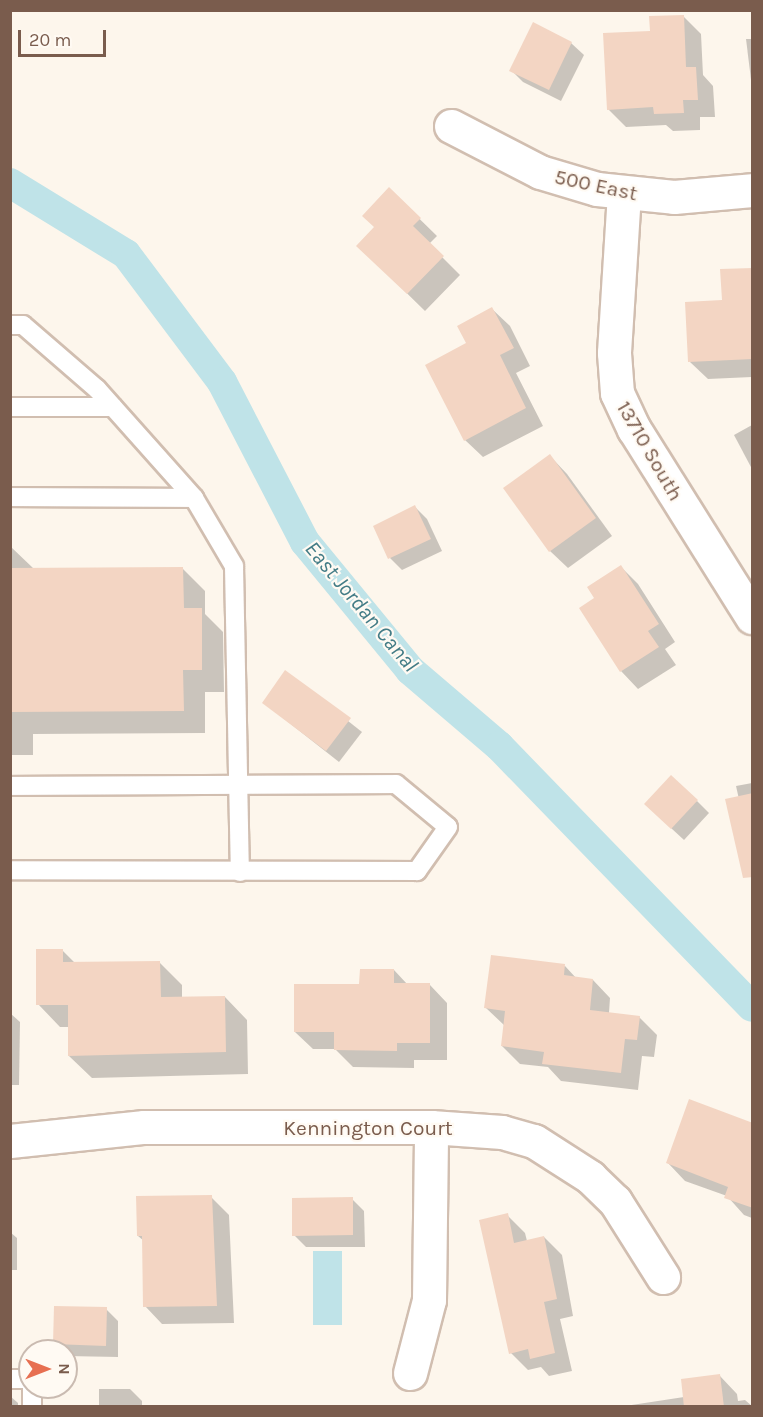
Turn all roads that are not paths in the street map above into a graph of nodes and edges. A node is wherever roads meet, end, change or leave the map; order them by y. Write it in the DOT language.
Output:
graph roads {
  1 [pos="451,126"];
  2 [pos="753,190"];
  3 [pos="624,193"];
  4 [pos="10,325"];
  5 [pos="10,407"];
  6 [pos="113,407"];
  7 [pos="10,497"];
  8 [pos="194,498"];
  9 [pos="753,617"];
  10 [pos="240,785"];
  11 [pos="10,786"];
  12 [pos="10,870"];
  13 [pos="240,872"];
  14 [pos="431,1127"];
  15 [pos="10,1142"];
  16 [pos="663,1276"];
  17 [pos="410,1372"];
  1 -- 3 [label="street, 500 East"];
  2 -- 3 [label="street, 500 East"];
  3 -- 9 [label="street, 13710 South"];
  4 -- 6 [label="lane"];
  5 -- 6 [label="lane"];
  6 -- 8 [label="lane"];
  7 -- 8 [label="lane"];
  8 -- 10 [label="lane"];
  10 -- 11 [label="lane"];
  10 -- 13 [label="lane"];
  10 -- 13 [label="lane"];
  12 -- 13 [label="lane"];
  14 -- 15 [label="street, Kennington Court"];
  14 -- 16 [label="street, Kennington Court"];
  14 -- 17 [label="street"];
}
